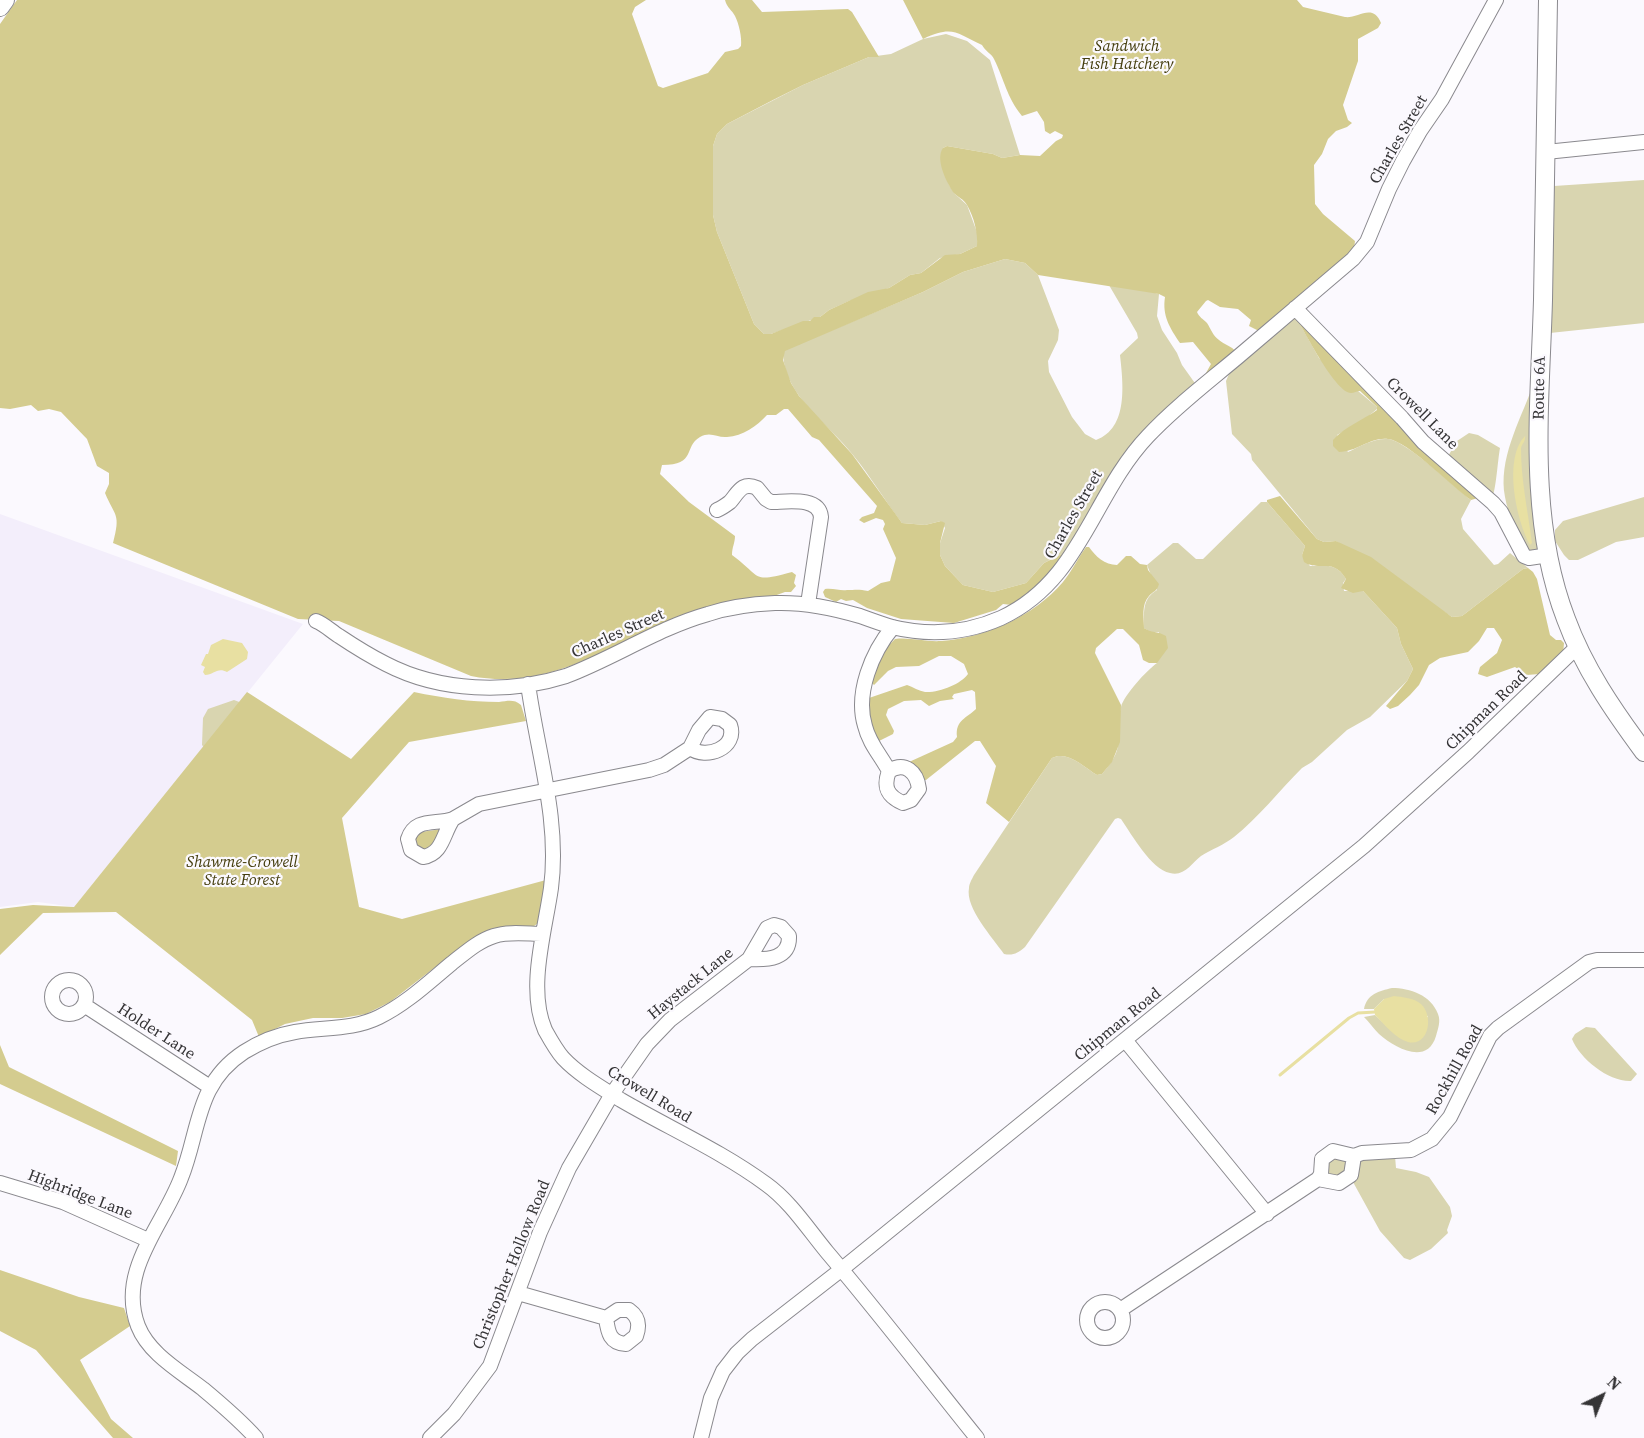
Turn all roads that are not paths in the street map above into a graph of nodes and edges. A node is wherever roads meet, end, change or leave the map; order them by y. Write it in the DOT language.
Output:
graph roads {
  1 [pos="5,0"];
  2 [pos="1496,0"];
  3 [pos="1548,0"];
  4 [pos="0,7"];
  5 [pos="1644,142"];
  6 [pos="1546,152"];
  7 [pos="1295,308"];
  8 [pos="717,510"];
  9 [pos="1549,555"];
  10 [pos="808,604"];
  11 [pos="316,621"];
  12 [pos="893,627"];
  13 [pos="1577,647"];
  14 [pos="528,684"];
  15 [pos="690,748"];
  16 [pos="1644,752"];
  17 [pos="889,771"];
  18 [pos="548,792"];
  19 [pos="453,819"];
  20 [pos="543,934"];
  21 [pos="749,959"];
  22 [pos="1644,960"];
  23 [pos="84,1005"];
  24 [pos="1125,1040"];
  25 [pos="210,1087"];
  26 [pos="612,1094"];
  27 [pos="1354,1155"];
  28 [pos="1318,1179"];
  29 [pos="0,1182"];
  30 [pos="1267,1214"];
  31 [pos="148,1240"];
  32 [pos="842,1269"];
  33 [pos="518,1293"];
  34 [pos="1120,1310"];
  35 [pos="606,1318"];
  36 [pos="256,1438"];
  37 [pos="430,1438"];
  38 [pos="701,1438"];
  39 [pos="977,1438"];
  1 -- 4 [label="main road"];
  2 -- 7 [label="street, Charles Street"];
  3 -- 6 [label="main road, Route 6A"];
  5 -- 6 [label="street"];
  6 -- 9 [label="main road, Route 6A"];
  7 -- 9 [label="street, Crowell Lane"];
  7 -- 12 [label="street, Charles Street"];
  8 -- 10 [label="street"];
  9 -- 13 [label="main road, Route 6A"];
  10 -- 12 [label="street, Charles Street"];
  10 -- 14 [label="street, Charles Street"];
  11 -- 14 [label="street, Charles Street"];
  12 -- 17 [label="street"];
  13 -- 16 [label="main road, Route 6A"];
  13 -- 24 [label="street, Chipman Road"];
  14 -- 18 [label="street, Crowell Road"];
  15 -- 18 [label="street"];
  18 -- 19 [label="street"];
  18 -- 20 [label="street, Crowell Road"];
  20 -- 25 [label="street"];
  20 -- 26 [label="street, Crowell Road"];
  21 -- 26 [label="street, Haystack Lane"];
  22 -- 27 [label="street, Rockhill Road"];
  23 -- 25 [label="street, Holder Lane"];
  24 -- 30 [label="street"];
  24 -- 32 [label="street, Chipman Road"];
  25 -- 31 [label="street"];
  26 -- 32 [label="street, Crowell Road"];
  26 -- 33 [label="street, Christopher Hollow Road"];
  27 -- 28 [label="street"];
  27 -- 28 [label="street, Rockhill Road"];
  28 -- 30 [label="street"];
  29 -- 31 [label="street, Highridge Lane"];
  30 -- 34 [label="street"];
  31 -- 36 [label="street"];
  32 -- 38 [label="street, Chipman Road"];
  32 -- 39 [label="street, Crowell Road"];
  33 -- 35 [label="street"];
  33 -- 37 [label="street, Christopher Hollow Road"];
}
